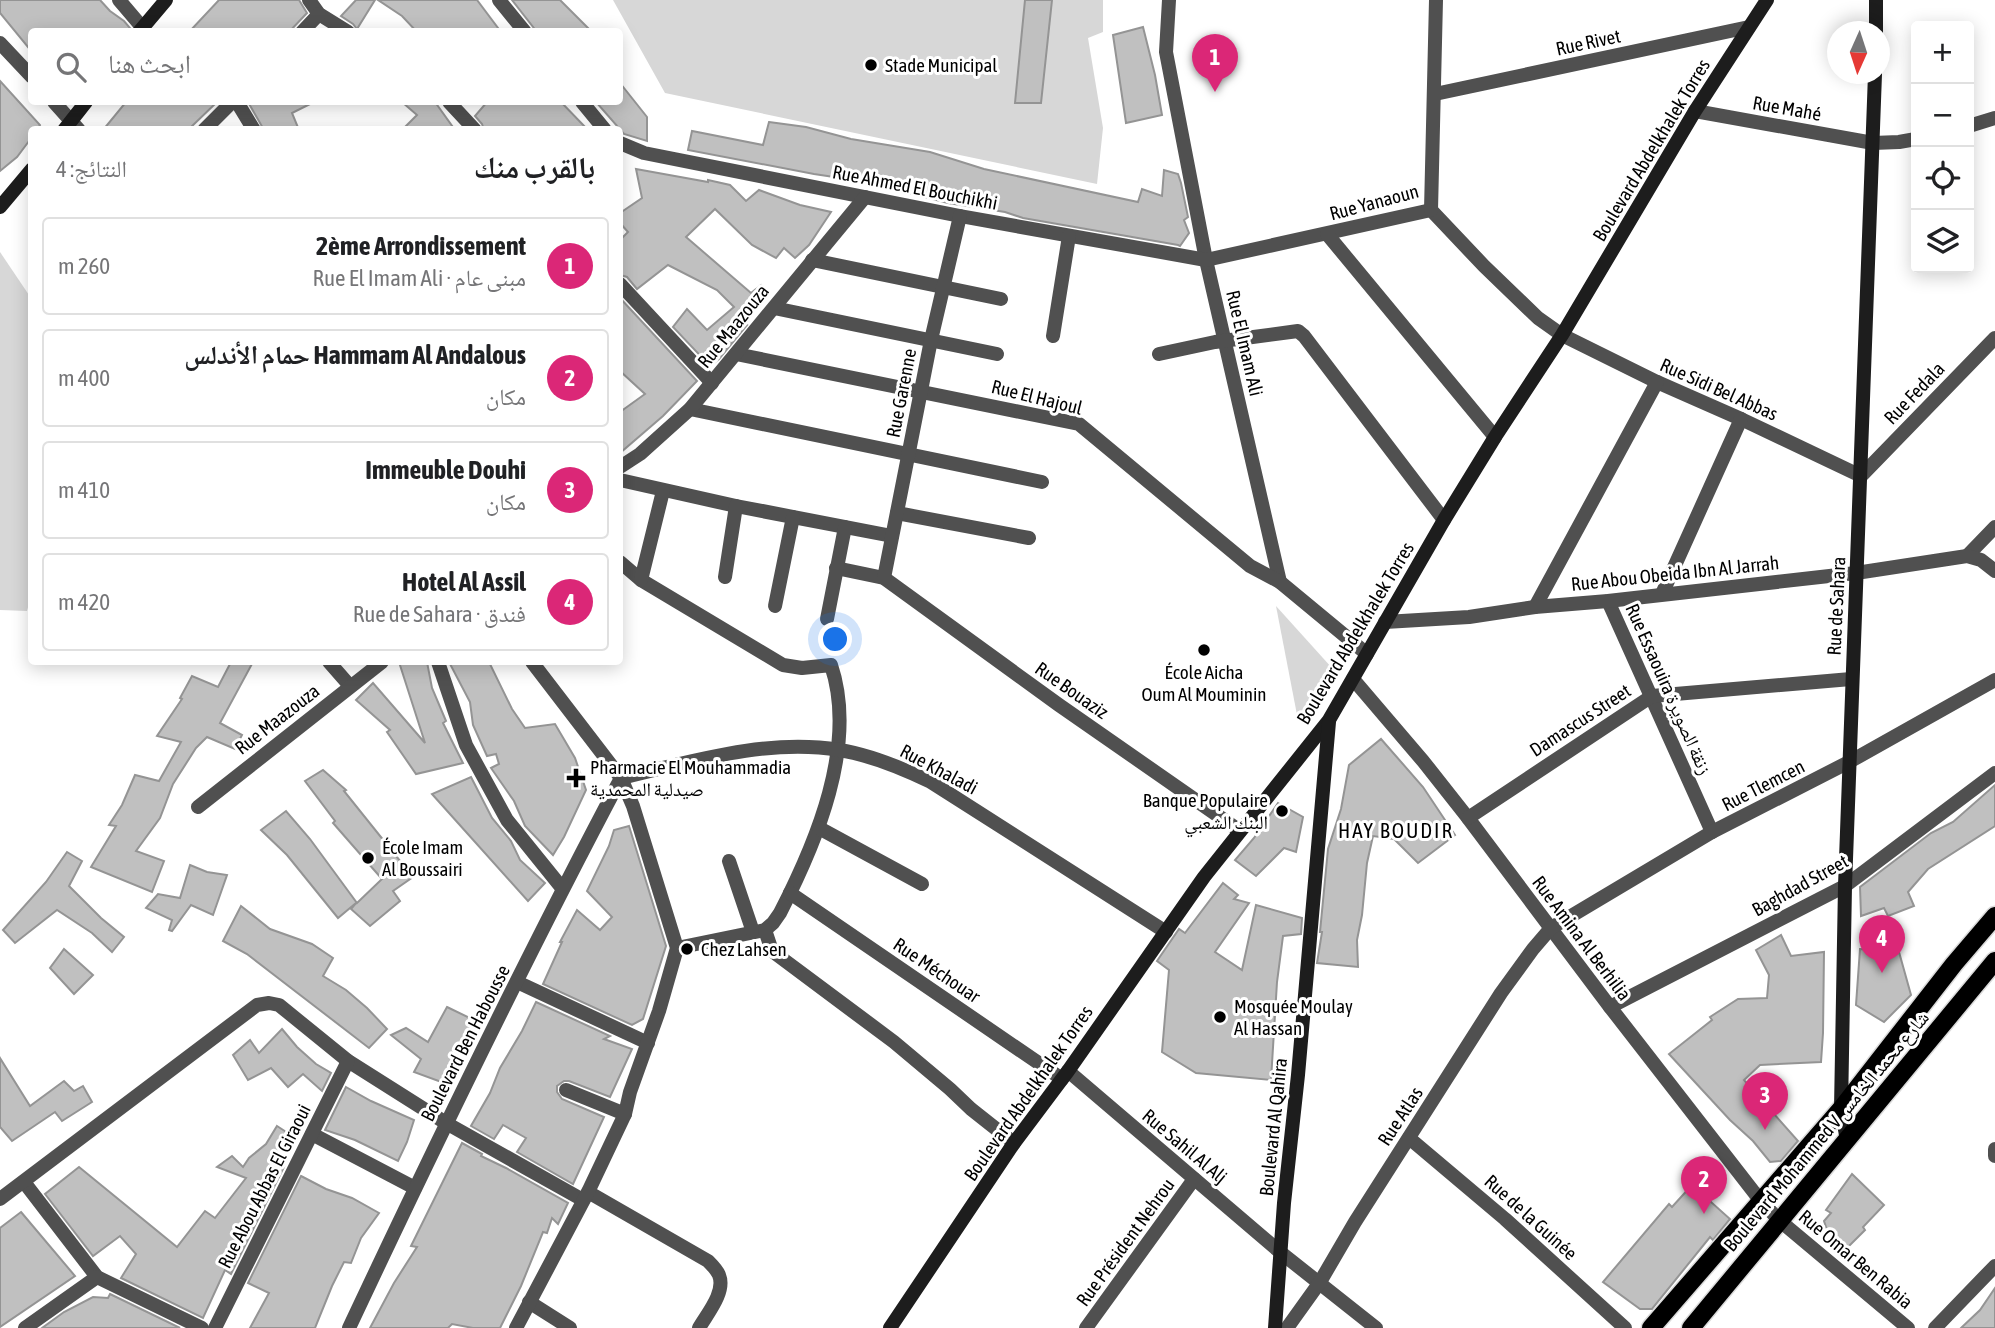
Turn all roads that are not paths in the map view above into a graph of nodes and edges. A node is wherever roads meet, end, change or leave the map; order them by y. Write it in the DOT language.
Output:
graph roads {
  1 [pos="119,0"];
  2 [pos="166,0"];
  3 [pos="309,0"];
  4 [pos="499,0"];
  5 [pos="1169,0"];
  6 [pos="1436,0"];
  7 [pos="1767,0"];
  8 [pos="1877,0"];
  9 [pos="319,14"];
  10 [pos="1876,21"];
  11 [pos="1749,27"];
  12 [pos="140,28"];
  13 [pos="142,28"];
  14 [pos="306,28"];
  15 [pos="342,28"];
  16 [pos="522,28"];
  17 [pos="0,43"];
  18 [pos="28,73"];
  19 [pos="1875,84"];
  20 [pos="1435,94"];
  21 [pos="56,105"];
  22 [pos="84,105"];
  23 [pos="231,105"];
  24 [pos="236,105"];
  25 [pos="452,105"];
  26 [pos="584,105"];
  27 [pos="1695,111"];
  28 [pos="1995,118"];
  29 [pos="1974,124"];
  30 [pos="71,126"];
  31 [pos="208,126"];
  32 [pos="251,126"];
  33 [pos="471,126"];
  34 [pos="602,126"];
  35 [pos="1911,140"];
  36 [pos="1873,143"];
  37 [pos="623,144"];
  38 [pos="28,174"];
  39 [pos="864,197"];
  40 [pos="0,208"];
  41 [pos="1431,210"];
  42 [pos="960,216"];
  43 [pos="1327,234"];
  44 [pos="1069,236"];
  45 [pos="812,260"];
  46 [pos="1206,260"];
  47 [pos="623,287"];
  48 [pos="943,287"];
  49 [pos="1001,299"];
  50 [pos="774,308"];
  51 [pos="1562,335"];
  52 [pos="1053,336"];
  53 [pos="1995,338"];
  54 [pos="931,340"];
  55 [pos="1225,342"];
  56 [pos="736,354"];
  57 [pos="998,354"];
  58 [pos="1158,354"];
  59 [pos="1657,382"];
  60 [pos="712,383"];
  61 [pos="922,391"];
  62 [pos="690,409"];
  63 [pos="1741,419"];
  64 [pos="1495,437"];
  65 [pos="909,455"];
  66 [pos="623,465"];
  67 [pos="1861,476"];
  68 [pos="623,481"];
  69 [pos="1042,482"];
  70 [pos="663,491"];
  71 [pos="736,506"];
  72 [pos="897,513"];
  73 [pos="793,517"];
  74 [pos="1444,520"];
  75 [pos="845,527"];
  76 [pos="1995,527"];
  77 [pos="892,536"];
  78 [pos="1029,538"];
  79 [pos="1967,556"];
  80 [pos="623,565"];
  81 [pos="836,568"];
  82 [pos="1995,571"];
  83 [pos="1856,573"];
  84 [pos="725,577"];
  85 [pos="884,578"];
  86 [pos="641,580"];
  87 [pos="1280,582"];
  88 [pos="1662,594"];
  89 [pos="1608,601"];
  90 [pos="775,606"];
  91 [pos="1535,607"];
  92 [pos="827,619"];
  93 [pos="1385,622"];
  94 [pos="1367,654"];
  95 [pos="332,665"];
  96 [pos="378,665"];
  97 [pos="439,665"];
  98 [pos="534,665"];
  99 [pos="1353,678"];
  100 [pos="1851,679"];
  101 [pos="1995,680"];
  102 [pos="350,686"];
  103 [pos="1652,696"];
  104 [pos="1329,720"];
  105 [pos="838,750"];
  106 [pos="1849,762"];
  107 [pos="1995,773"];
  108 [pos="621,778"];
  109 [pos="198,807"];
  110 [pos="1468,818"];
  111 [pos="819,828"];
  112 [pos="1240,831"];
  113 [pos="1712,832"];
  114 [pos="729,861"];
  115 [pos="922,884"];
  116 [pos="1844,886"];
  117 [pos="562,888"];
  118 [pos="790,893"];
  119 [pos="1995,916"];
  120 [pos="1551,928"];
  121 [pos="759,931"];
  122 [pos="1166,932"];
  123 [pos="677,948"];
  124 [pos="1995,961"];
  125 [pos="517,982"];
  126 [pos="1610,1007"];
  127 [pos="648,1043"];
  128 [pos="348,1061"];
  129 [pos="1065,1075"];
  130 [pos="566,1090"];
  131 [pos="1841,1109"];
  132 [pos="625,1114"];
  133 [pos="446,1122"];
  134 [pos="312,1134"];
  135 [pos="1409,1138"];
  136 [pos="1847,1140"];
  137 [pos="1014,1143"];
  138 [pos="1995,1149"];
  139 [pos="1995,1156"];
  140 [pos="1194,1179"];
  141 [pos="23,1182"];
  142 [pos="415,1188"];
  143 [pos="585,1196"];
  144 [pos="0,1199"];
  145 [pos="1760,1200"];
  146 [pos="1779,1220"];
  147 [pos="1280,1252"];
  148 [pos="1995,1266"];
  149 [pos="97,1277"];
  150 [pos="1320,1282"];
  151 [pos="529,1302"];
  152 [pos="25,1328"];
  153 [pos="202,1328"];
  154 [pos="215,1328"];
  155 [pos="349,1328"];
  156 [pos="516,1328"];
  157 [pos="570,1328"];
  158 [pos="699,1328"];
  159 [pos="890,1328"];
  160 [pos="1086,1328"];
  161 [pos="1275,1328"];
  162 [pos="1287,1328"];
  163 [pos="1376,1328"];
  164 [pos="1625,1328"];
  165 [pos="1650,1328"];
  166 [pos="1690,1328"];
  167 [pos="1908,1328"];
  168 [pos="1935,1328"];
  1 -- 12 [label="street"];
  2 -- 13 [label="main road"];
  3 -- 9 [label="street"];
  4 -- 16 [label="street"];
  5 -- 46 [label="street, Rue El Imam Ali"];
  6 -- 20 [label="street, Rue Yanaoun"];
  7 -- 11 [label="main road, Boulevard Abdelkhalek Torres"];
  8 -- 10 [label="main road"];
  9 -- 14 [label="street"];
  9 -- 15 [label="street"];
  11 -- 20 [label="street, Rue Rivet"];
  11 -- 27 [label="main road, Boulevard Abdelkhalek Torres"];
  17 -- 18 [label="street"];
  19 -- 36 [label="main road, Rue de Sahara"];
  20 -- 41 [label="street, Rue Yanaoun"];
  21 -- 30 [label="street"];
  22 -- 30 [label="main road"];
  23 -- 31 [label="street"];
  24 -- 32 [label="street"];
  25 -- 33 [label="street"];
  26 -- 34 [label="street"];
  27 -- 36 [label="street, Rue Mahé"];
  27 -- 51 [label="main road, Boulevard Abdelkhalek Torres"];
  28 -- 29 [label="street"];
  35 -- 36 [label="street, Rue Mahé"];
  36 -- 67 [label="main road, Rue de Sahara"];
  37 -- 39 [label="street, Rue Ahmed El Bouchikhi"];
  38 -- 40 [label="main road"];
  39 -- 42 [label="street, Rue Ahmed El Bouchikhi"];
  39 -- 45 [label="street, Rue Maazouza"];
  41 -- 43 [label="street, Rue Yanaoun"];
  41 -- 51 [label="street, Rue Sidi Bel Abbas"];
  42 -- 44 [label="street, Rue Ahmed El Bouchikhi"];
  42 -- 48 [label="street, Rue Garenne"];
  43 -- 46 [label="street, Rue Yanaoun"];
  43 -- 64 [label="street"];
  44 -- 46 [label="street, Rue Ahmed El Bouchikhi"];
  44 -- 52 [label="street"];
  45 -- 48 [label="street"];
  45 -- 50 [label="street, Rue Maazouza"];
  46 -- 55 [label="street, Rue El Imam Ali"];
  47 -- 60 [label="street"];
  48 -- 49 [label="street"];
  48 -- 54 [label="street, Rue Garenne"];
  50 -- 54 [label="street"];
  50 -- 56 [label="street, Rue Maazouza"];
  51 -- 59 [label="street, Rue Sidi Bel Abbas"];
  51 -- 64 [label="main road, Boulevard Abdelkhalek Torres"];
  53 -- 67 [label="street, Rue Fedala"];
  54 -- 57 [label="street"];
  54 -- 61 [label="street, Rue Garenne"];
  55 -- 58 [label="street"];
  55 -- 74 [label="street"];
  55 -- 87 [label="street, Rue El Imam Ali"];
  56 -- 60 [label="street, Rue Maazouza"];
  56 -- 61 [label="street, Rue El Hajoul"];
  59 -- 63 [label="street, Rue Sidi Bel Abbas"];
  59 -- 91 [label="street"];
  60 -- 62 [label="street, Rue Maazouza"];
  61 -- 65 [label="street, Rue Garenne"];
  61 -- 87 [label="street, Rue El Hajoul"];
  62 -- 65 [label="street"];
  62 -- 66 [label="street, Rue Maazouza"];
  63 -- 67 [label="street, Rue Sidi Bel Abbas"];
  63 -- 88 [label="street"];
  64 -- 74 [label="main road, Boulevard Abdelkhalek Torres"];
  65 -- 69 [label="street"];
  65 -- 72 [label="street, Rue Garenne"];
  67 -- 83 [label="main road, Rue de Sahara"];
  68 -- 70 [label="street"];
  70 -- 71 [label="street"];
  70 -- 86 [label="street"];
  71 -- 73 [label="street"];
  71 -- 84 [label="street"];
  72 -- 77 [label="street, Rue Garenne"];
  72 -- 78 [label="street"];
  73 -- 75 [label="street"];
  73 -- 90 [label="street"];
  74 -- 93 [label="main road, Boulevard Abdelkhalek Torres"];
  75 -- 77 [label="street"];
  75 -- 81 [label="street"];
  76 -- 79 [label="street"];
  77 -- 85 [label="street, Rue Garenne"];
  79 -- 82 [label="street"];
  79 -- 83 [label="street, Rue Abou Obeida Ibn Al Jarrah"];
  80 -- 86 [label="street"];
  81 -- 85 [label="street"];
  81 -- 92 [label="street"];
  83 -- 88 [label="street, Rue Abou Obeida Ibn Al Jarrah"];
  83 -- 100 [label="main road, Rue de Sahara"];
  85 -- 112 [label="street, Rue Bouaziz"];
  86 -- 105 [label="street"];
  87 -- 94 [label="street"];
  88 -- 89 [label="street, Rue Abou Obeida Ibn Al Jarrah"];
  89 -- 91 [label="street, Rue Abou Obeida Ibn Al Jarrah"];
  89 -- 103 [label="street, Rue Essaouira زنقة الصويرة"];
  91 -- 93 [label="street, Rue Abou Obeida Ibn Al Jarrah"];
  93 -- 94 [label="main road, Boulevard Abdelkhalek Torres"];
  94 -- 99 [label="main road, Boulevard Abdelkhalek Torres"];
  95 -- 102 [label="street"];
  96 -- 102 [label="street, Rue Maazouza"];
  97 -- 117 [label="street"];
  98 -- 108 [label="street"];
  99 -- 104 [label="main road, Boulevard Abdelkhalek Torres"];
  99 -- 110 [label="street, Rue Amina Al Berhilia"];
  100 -- 103 [label="street, Damascus Street"];
  100 -- 106 [label="main road, Rue de Sahara"];
  101 -- 106 [label="street, Rue Tlemcen"];
  102 -- 109 [label="street, Rue Maazouza"];
  103 -- 110 [label="street, Damascus Street"];
  103 -- 113 [label="street, Rue Essaouira زنقة الصويرة"];
  104 -- 112 [label="main road, Boulevard Abdelkhalek Torres"];
  104 -- 147 [label="main road, Boulevard Al Qahira"];
  105 -- 108 [label="street, Rue Khaladi"];
  105 -- 111 [label="street"];
  105 -- 122 [label="street, Rue Khaladi"];
  106 -- 113 [label="street, Rue Tlemcen"];
  106 -- 116 [label="main road, Rue de Sahara"];
  107 -- 116 [label="street, Baghdad Street"];
  108 -- 117 [label="street, Boulevard Ben Habousse"];
  108 -- 123 [label="street"];
  110 -- 120 [label="street, Rue Amina Al Berhilia"];
  111 -- 115 [label="street"];
  111 -- 118 [label="street"];
  112 -- 122 [label="main road, Boulevard Abdelkhalek Torres"];
  113 -- 120 [label="street, Rue Tlemcen"];
  114 -- 121 [label="street"];
  116 -- 126 [label="street, Baghdad Street"];
  116 -- 131 [label="main road, Rue de Sahara"];
  117 -- 125 [label="street, Boulevard Ben Habousse"];
  118 -- 121 [label="street"];
  118 -- 129 [label="street, Rue Méchouar"];
  119 -- 131 [label="main road, Boulevard Mohammed V شارع محمد الخامس"];
  120 -- 126 [label="street, Rue Amina Al Berhilia"];
  120 -- 135 [label="street, Rue Atlas"];
  121 -- 123 [label="street"];
  121 -- 137 [label="street"];
  122 -- 129 [label="main road, Boulevard Abdelkhalek Torres"];
  123 -- 127 [label="street"];
  124 -- 136 [label="main road, Boulevard Mohammed V شارع محمد الخامس"];
  125 -- 127 [label="street"];
  125 -- 133 [label="street, Boulevard Ben Habousse"];
  126 -- 145 [label="street, Rue Amina Al Berhilia"];
  127 -- 132 [label="street"];
  128 -- 133 [label="street"];
  128 -- 134 [label="street, Rue Abou Abbas El Giraoui"];
  128 -- 141 [label="street"];
  129 -- 137 [label="main road, Boulevard Abdelkhalek Torres"];
  129 -- 140 [label="street, Rue Sahil Al Alj"];
  130 -- 132 [label="street"];
  131 -- 136 [label="main road, Rue de Sahara"];
  131 -- 145 [label="main road, Boulevard Mohammed V شارع محمد الخامس"];
  132 -- 143 [label="street"];
  133 -- 142 [label="street, Boulevard Ben Habousse"];
  133 -- 143 [label="street"];
  134 -- 142 [label="street"];
  134 -- 154 [label="street, Rue Abou Abbas El Giraoui"];
  135 -- 150 [label="street, Rue Atlas"];
  135 -- 164 [label="street, Rue de la Guinée"];
  136 -- 146 [label="main road, Boulevard Mohammed V شارع محمد الخامس"];
  137 -- 159 [label="main road, Boulevard Abdelkhalek Torres"];
  138 -- 139 [label="street"];
  140 -- 147 [label="street, Rue Sahil Al Alj"];
  140 -- 160 [label="street, Rue Président Nehrou"];
  141 -- 144 [label="street"];
  141 -- 149 [label="street"];
  142 -- 155 [label="street, Boulevard Ben Habousse"];
  143 -- 151 [label="street"];
  143 -- 158 [label="street"];
  145 -- 146 [label="street, Rue Amina Al Berhilia"];
  145 -- 165 [label="main road, Boulevard Mohammed V شارع محمد الخامس"];
  146 -- 166 [label="main road, Boulevard Mohammed V شارع محمد الخامس"];
  146 -- 167 [label="street, Rue Omar Ben Rabia"];
  147 -- 150 [label="street, Rue Sahil Al Alj"];
  147 -- 161 [label="main road, Boulevard Al Qahira"];
  148 -- 168 [label="street"];
  149 -- 152 [label="street"];
  149 -- 153 [label="street"];
  150 -- 162 [label="street, Rue Atlas"];
  150 -- 163 [label="street, Rue Sahil Al Alj"];
  151 -- 156 [label="street"];
  151 -- 157 [label="street"];
}
